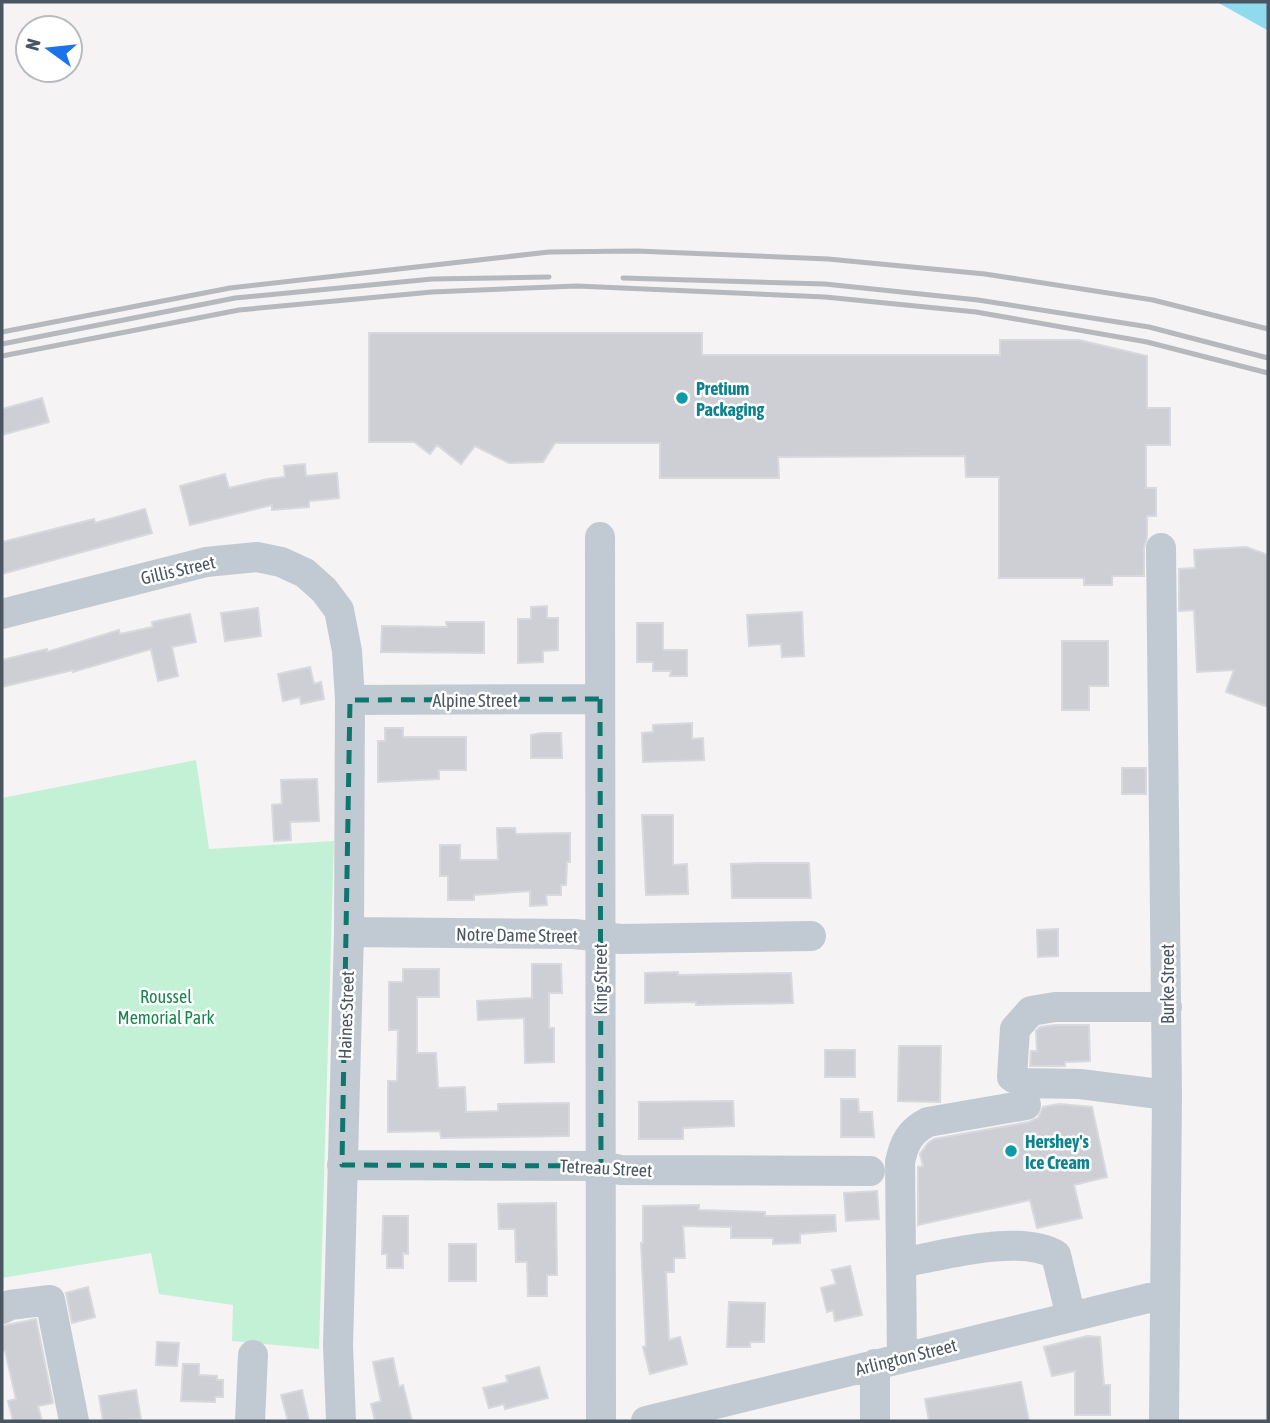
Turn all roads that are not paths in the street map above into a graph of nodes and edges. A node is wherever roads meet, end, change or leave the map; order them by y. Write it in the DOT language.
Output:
graph roads {
  1 [pos="600,537"];
  2 [pos="1161,548"];
  3 [pos="339,610"];
  4 [pos="2,614"];
  5 [pos="600,699"];
  6 [pos="351,701"];
  7 [pos="349,932"];
  8 [pos="811,936"];
  9 [pos="599,937"];
  10 [pos="1167,1007"];
  11 [pos="1167,1094"];
  12 [pos="1026,1105"];
  13 [pos="342,1165"];
  14 [pos="601,1166"];
  15 [pos="870,1171"];
  16 [pos="901,1263"];
  17 [pos="1165,1294"];
  18 [pos="2,1309"];
  19 [pos="1071,1317"];
  20 [pos="253,1355"];
  21 [pos="888,1361"];
  22 [pos="74,1421"];
  23 [pos="250,1421"];
  24 [pos="341,1421"];
  25 [pos="601,1421"];
  26 [pos="646,1421"];
  27 [pos="875,1421"];
  28 [pos="1164,1421"];
  1 -- 5 [label="street, King Street"];
  2 -- 10 [label="street, Burke Street"];
  3 -- 4 [label="street, Gillis Street"];
  3 -- 6 [label="street, Haines Street"];
  5 -- 6 [label="street, Alpine Street"];
  5 -- 9 [label="street, King Street"];
  6 -- 7 [label="street, Haines Street"];
  7 -- 9 [label="street, Notre Dame Street"];
  7 -- 13 [label="street, Haines Street"];
  8 -- 9 [label="street, Notre Dame Street"];
  9 -- 14 [label="street, King Street"];
  10 -- 11 [label="street, Burke Street"];
  10 -- 11 [label="street"];
  11 -- 17 [label="street, Burke Street"];
  12 -- 16 [label="street"];
  13 -- 14 [label="street, Tetreau Street"];
  13 -- 24 [label="street, Haines Street"];
  14 -- 15 [label="street, Tetreau Street"];
  14 -- 25 [label="street, King Street"];
  16 -- 19 [label="street"];
  16 -- 21 [label="street"];
  17 -- 19 [label="street, Arlington Street"];
  17 -- 28 [label="street, Burke Street"];
  18 -- 22 [label="street"];
  19 -- 21 [label="street, Arlington Street"];
  20 -- 23 [label="street"];
  21 -- 26 [label="street, Arlington Street"];
  21 -- 27 [label="street"];
}
